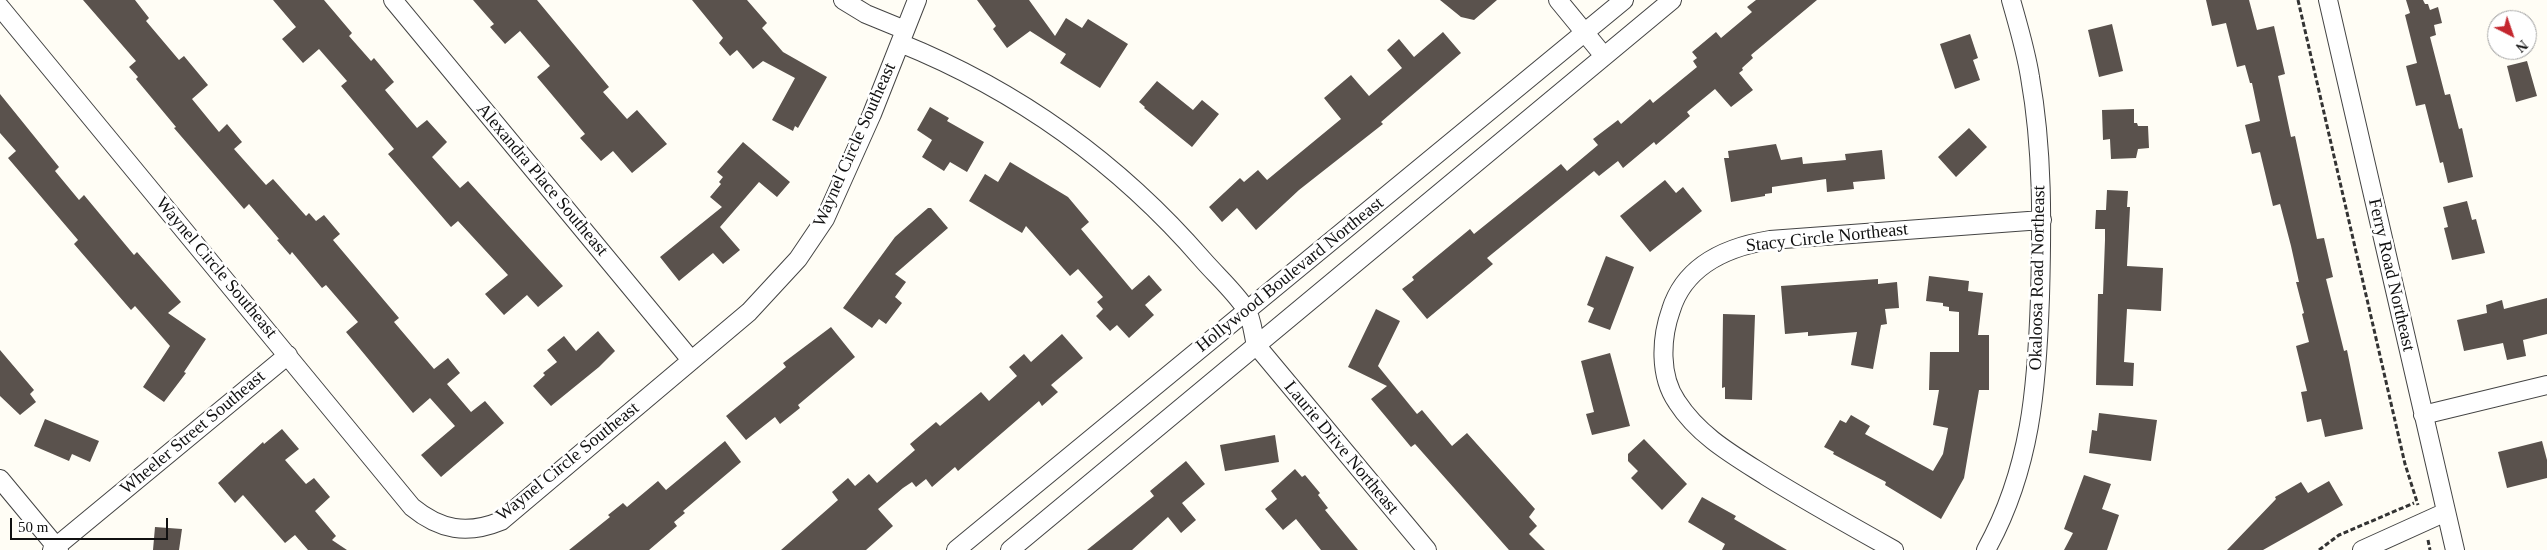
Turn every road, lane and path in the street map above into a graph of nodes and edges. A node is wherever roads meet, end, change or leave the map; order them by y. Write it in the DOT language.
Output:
graph roads {
  1 [pos="393,0"];
  2 [pos="843,0"];
  3 [pos="917,0"];
  4 [pos="1558,0"];
  5 [pos="1624,0"];
  6 [pos="1672,0"];
  7 [pos="2011,0"];
  8 [pos="2298,0"];
  9 [pos="2328,0"];
  10 [pos="0,7"];
  11 [pos="1584,32"];
  12 [pos="902,36"];
  13 [pos="1604,56"];
  14 [pos="2042,220"];
  15 [pos="1247,310"];
  16 [pos="1256,345"];
  17 [pos="288,355"];
  18 [pos="691,360"];
  19 [pos="2547,385"];
  20 [pos="2423,414"];
  21 [pos="0,479"];
  22 [pos="2417,502"];
  23 [pos="2446,512"];
  24 [pos="2423,522"];
  25 [pos="56,549"];
  26 [pos="956,550"];
  27 [pos="1010,550"];
  28 [pos="1427,550"];
  29 [pos="1894,550"];
  30 [pos="1986,550"];
  31 [pos="2319,550"];
  32 [pos="2362,550"];
  33 [pos="2430,550"];
  34 [pos="2455,550"];
  1 -- 18 [label="street, Alexandra Place Southeast"];
  2 -- 12 [label="street"];
  3 -- 12 [label="street, Waynel Circle Southeast"];
  4 -- 11 [label="street"];
  5 -- 11 [label="street, Hollywood Boulevard Northeast"];
  6 -- 13 [label="street, Hollywood Boulevard Northeast"];
  7 -- 14 [label="street, Okaloosa Road Northeast"];
  8 -- 22 [label="path"];
  9 -- 20 [label="street, Ferry Road Northeast"];
  10 -- 17 [label="street, Waynel Circle Southeast"];
  11 -- 13 [label="street"];
  11 -- 15 [label="street, Hollywood Boulevard Northeast"];
  12 -- 15 [label="street"];
  12 -- 18 [label="street, Waynel Circle Southeast"];
  13 -- 16 [label="street, Hollywood Boulevard Northeast"];
  14 -- 29 [label="street, Stacy Circle Northeast"];
  14 -- 30 [label="street, Okaloosa Road Northeast"];
  15 -- 16 [label="street"];
  15 -- 26 [label="street, Hollywood Boulevard Northeast"];
  16 -- 27 [label="street, Hollywood Boulevard Northeast"];
  16 -- 28 [label="street, Laurie Drive Northeast"];
  17 -- 18 [label="street, Waynel Circle Southeast"];
  17 -- 25 [label="street, Wheeler Street Southeast"];
  19 -- 20 [label="street"];
  20 -- 23 [label="street, Ferry Road Northeast"];
  21 -- 25 [label="street"];
  22 -- 24 [label="path"];
  22 -- 31 [label="path"];
  23 -- 24 [label="street"];
  23 -- 34 [label="street, Ferry Road Northeast"];
  24 -- 32 [label="street"];
  24 -- 33 [label="path"];
}
